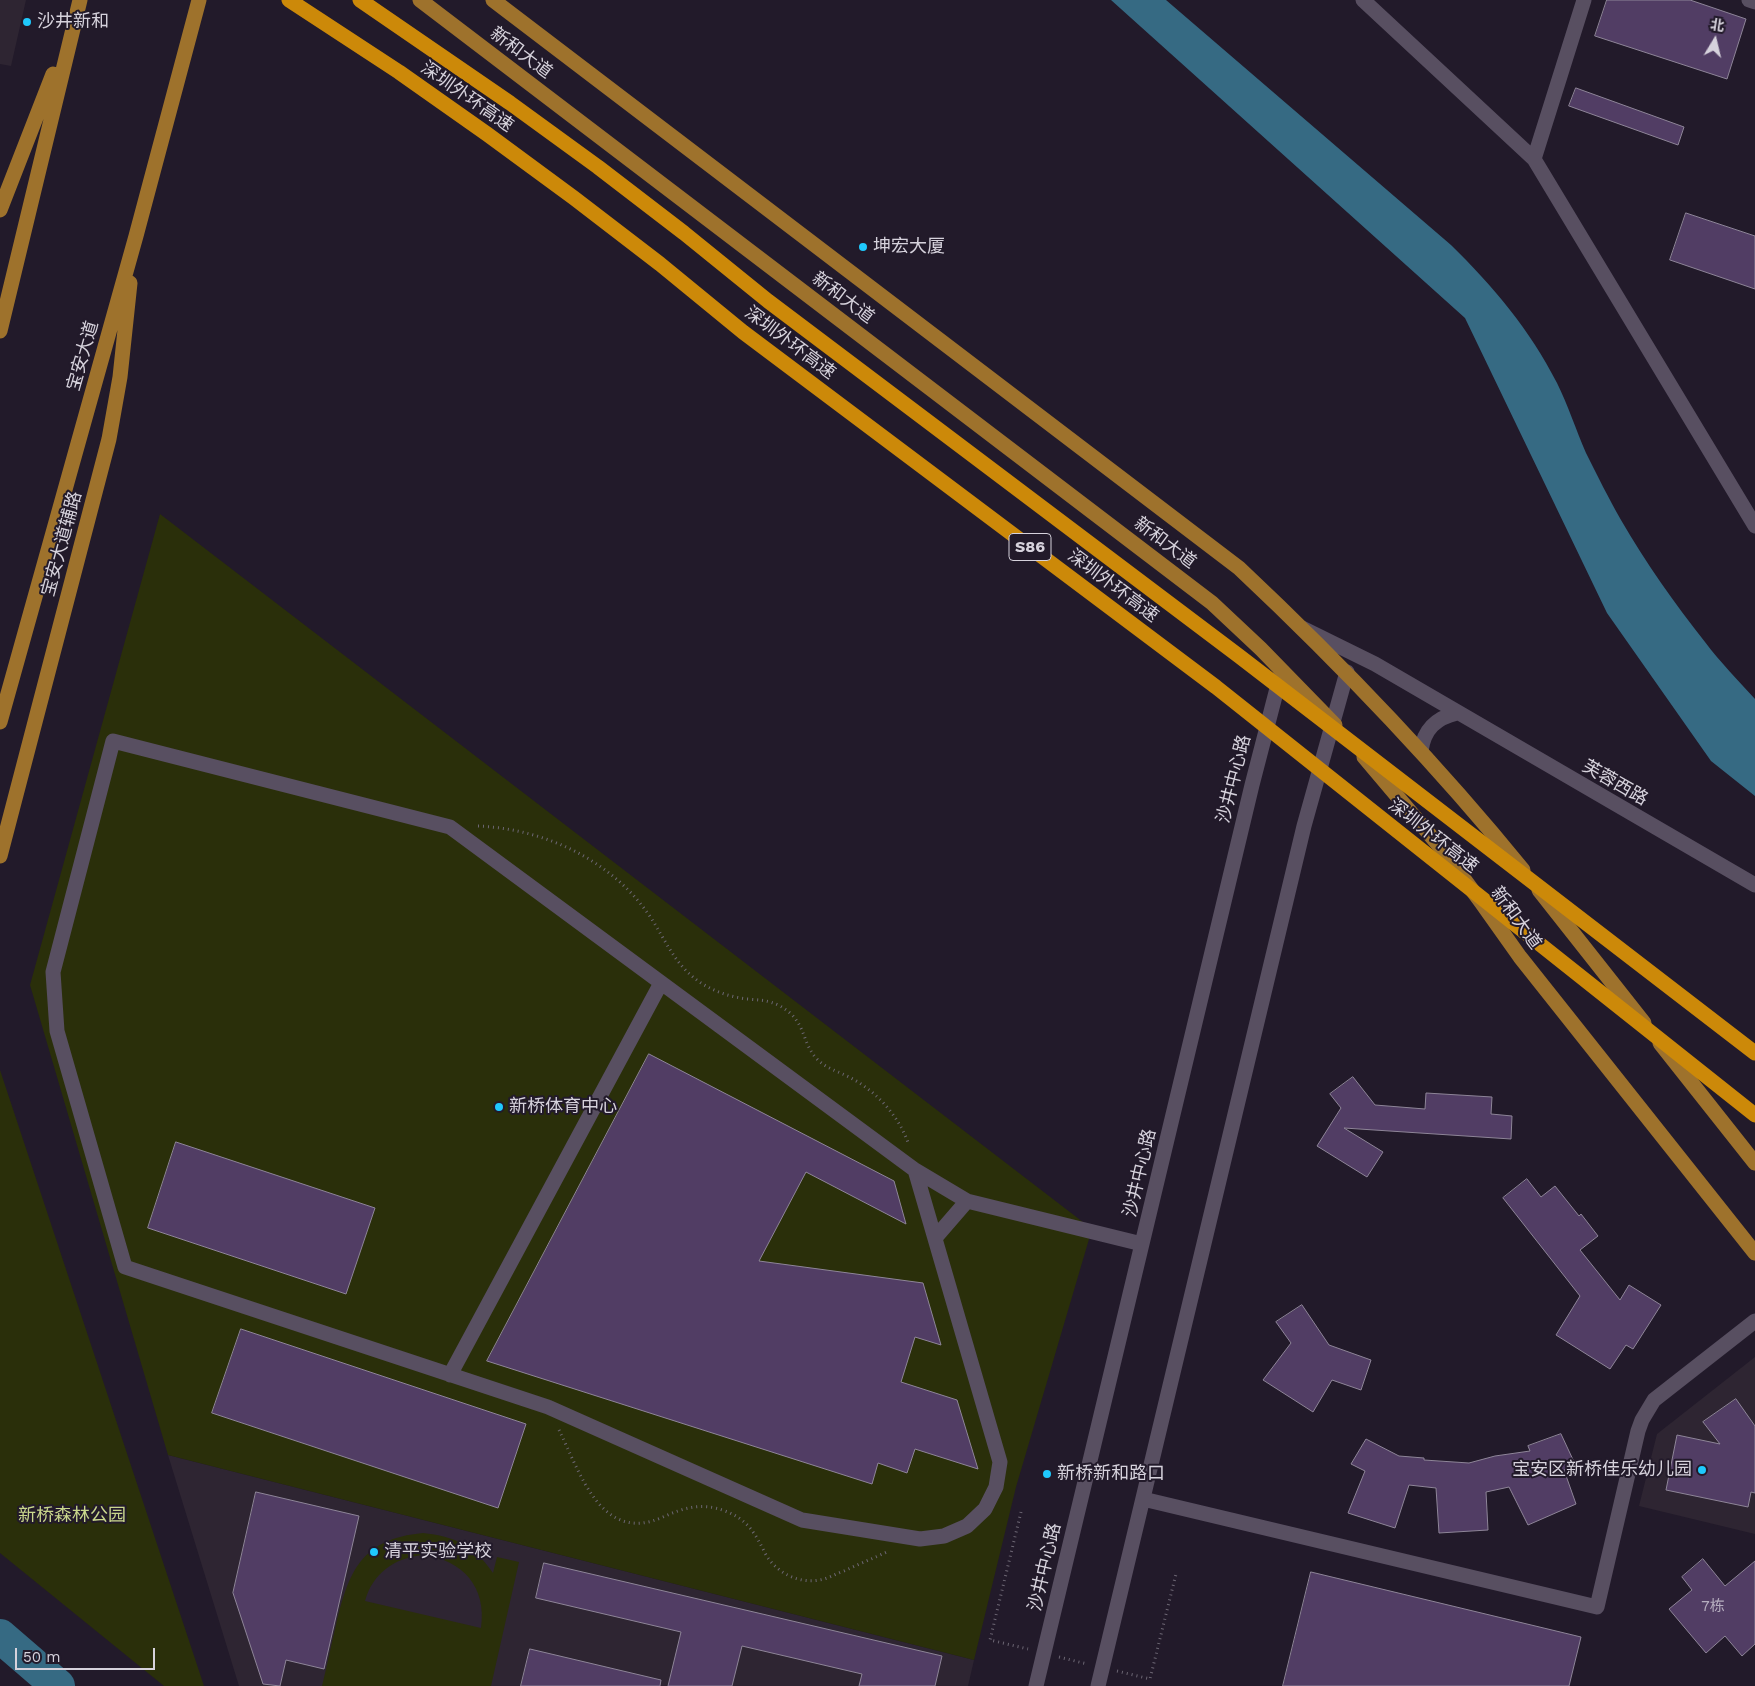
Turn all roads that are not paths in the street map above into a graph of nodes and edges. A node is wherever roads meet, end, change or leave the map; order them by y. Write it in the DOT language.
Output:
graph roads {
  1 [pos="80,0"];
  2 [pos="198,0"];
  3 [pos="205,0"];
  4 [pos="289,0"];
  5 [pos="360,0"];
  6 [pos="420,0"];
  7 [pos="493,0"];
  8 [pos="1363,0"];
  9 [pos="1584,0"];
  10 [pos="1749,0"];
  11 [pos="1755,2"];
  12 [pos="194,20"];
  13 [pos="73,24"];
  14 [pos="1534,159"];
  15 [pos="0,210"];
  16 [pos="136,236"];
  17 [pos="0,331"];
  18 [pos="1755,526"];
  19 [pos="1302,628"];
  20 [pos="1282,669"];
  21 [pos="1347,672"];
  22 [pos="1457,713"];
  23 [pos="0,722"];
  24 [pos="1333,723"];
  25 [pos="1421,751"];
  26 [pos="0,856"];
  27 [pos="1755,885"];
  28 [pos="661,983"];
  29 [pos="1755,1052"];
  30 [pos="1755,1115"];
  31 [pos="1755,1163"];
  32 [pos="915,1170"];
  33 [pos="967,1202"];
  34 [pos="935,1238"];
  35 [pos="1142,1244"];
  36 [pos="1755,1253"];
  37 [pos="1755,1321"];
  38 [pos="450,1374"];
  39 [pos="1142,1499"];
  40 [pos="1036,1686"];
  41 [pos="1098,1686"];
  1 -- 13 [label="main road"];
  2 -- 12 [label="main road, 宝安大道"];
  3 -- 12 [label="main road"];
  4 -- 30 [label="highway, 深圳外环高速 / S86"];
  5 -- 29 [label="highway, 深圳外环高速 / S86"];
  6 -- 20 [label="main road, 新和大道"];
  7 -- 19 [label="main road, 新和大道"];
  8 -- 14 [label="street"];
  9 -- 14 [label="street"];
  10 -- 11 [label="street"];
  12 -- 16 [label="main road, 宝安大道"];
  13 -- 15 [label="main road"];
  13 -- 17 [label="main road"];
  14 -- 18 [label="street"];
  16 -- 23 [label="main road, 宝安大道"];
  16 -- 26 [label="main road, 宝安大道辅路"];
  19 -- 21 [label="main road, 新和大道"];
  19 -- 22 [label="street, 芙蓉西路"];
  20 -- 24 [label="main road, 新和大道"];
  20 -- 35 [label="street, 沙井中心路"];
  21 -- 24 [label="street"];
  21 -- 25 [label="main road, 新和大道"];
  22 -- 25 [label="street"];
  22 -- 27 [label="street, 芙蓉西路"];
  24 -- 36 [label="main road, 新和大道"];
  24 -- 39 [label="street"];
  25 -- 31 [label="main road, 新和大道"];
  28 -- 32 [label="street"];
  28 -- 38 [label="street"];
  28 -- 38 [label="street"];
  32 -- 33 [label="street"];
  32 -- 34 [label="street"];
  33 -- 34 [label="street"];
  33 -- 35 [label="street"];
  34 -- 38 [label="street"];
  35 -- 40 [label="street, 沙井中心路"];
  37 -- 39 [label="street"];
  39 -- 41 [label="street"];
}
